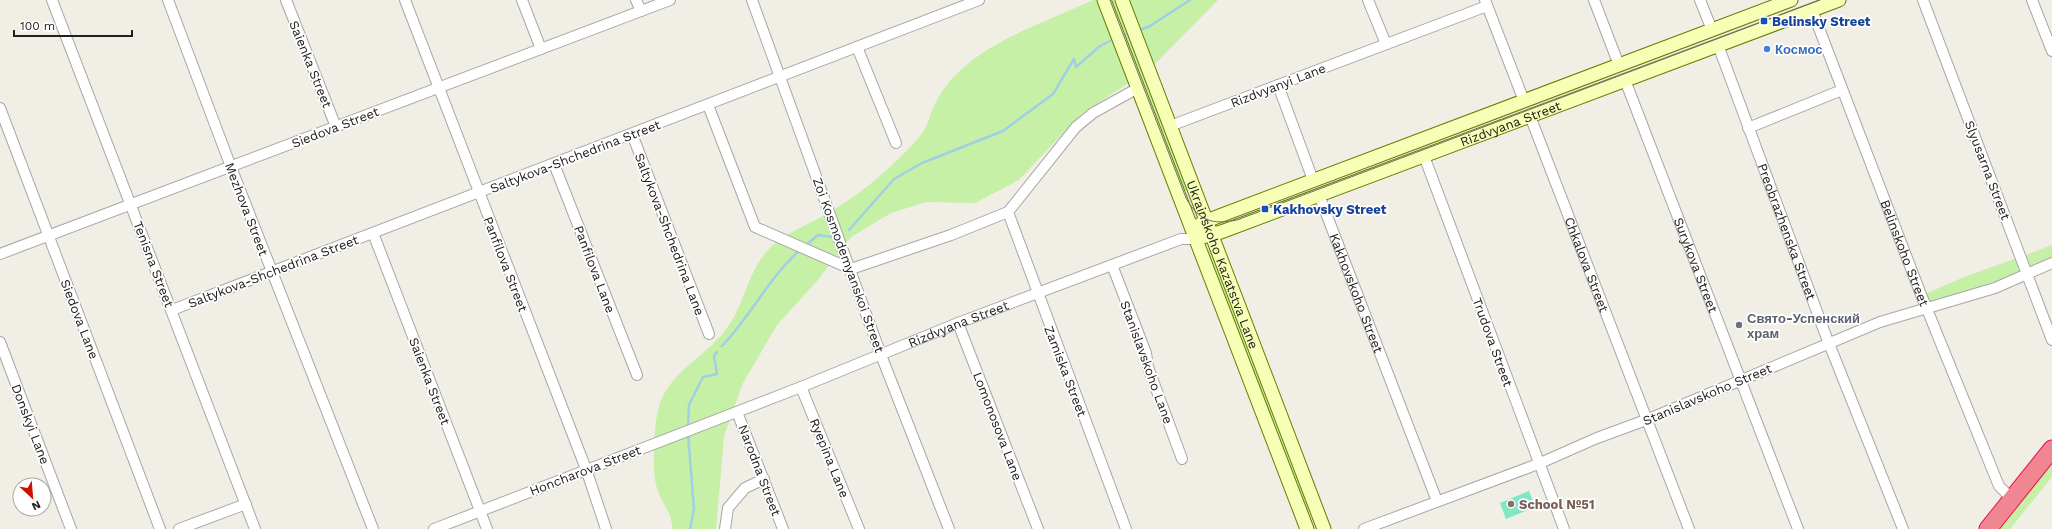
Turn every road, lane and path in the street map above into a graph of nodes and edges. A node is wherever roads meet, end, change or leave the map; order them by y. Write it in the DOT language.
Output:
graph roads {
  1 [pos="52,0"];
  2 [pos="168,0"];
  3 [pos="286,0"];
  4 [pos="405,0"];
  5 [pos="522,0"];
  6 [pos="636,0"];
  7 [pos="670,0"];
  8 [pos="752,0"];
  9 [pos="979,0"];
  10 [pos="1104,0"];
  11 [pos="1122,0"];
  12 [pos="1368,0"];
  13 [pos="1594,0"];
  14 [pos="1700,0"];
  15 [pos="1791,0"];
  16 [pos="1839,0"];
  17 [pos="1924,0"];
  18 [pos="2032,0"];
  19 [pos="1486,3"];
  20 [pos="1810,5"];
  21 [pos="641,11"];
  22 [pos="1712,30"];
  23 [pos="1386,44"];
  24 [pos="1718,45"];
  25 [pos="857,47"];
  26 [pos="541,49"];
  27 [pos="2052,51"];
  28 [pos="1619,65"];
  29 [pos="780,76"];
  30 [pos="1625,80"];
  31 [pos="1278,85"];
  32 [pos="439,88"];
  33 [pos="1138,88"];
  34 [pos="1842,90"];
  35 [pos="1524,101"];
  36 [pos="708,105"];
  37 [pos="0,108"];
  38 [pos="1530,116"];
  39 [pos="1170,126"];
  40 [pos="336,127"];
  41 [pos="1748,128"];
  42 [pos="632,134"];
  43 [pos="896,144"];
  44 [pos="1424,156"];
  45 [pos="554,164"];
  46 [pos="230,167"];
  47 [pos="1313,180"];
  48 [pos="479,193"];
  49 [pos="1319,195"];
  50 [pos="131,205"];
  51 [pos="1008,212"];
  52 [pos="1206,221"];
  53 [pos="373,233"];
  54 [pos="1193,234"];
  55 [pos="1211,235"];
  56 [pos="49,236"];
  57 [pos="0,254"];
  58 [pos="2052,263"];
  59 [pos="1112,266"];
  60 [pos="851,270"];
  61 [pos="272,271"];
  62 [pos="2027,274"];
  63 [pos="1037,293"];
  64 [pos="1926,307"];
  65 [pos="172,310"];
  66 [pos="958,324"];
  67 [pos="709,334"];
  68 [pos="2052,340"];
  69 [pos="0,342"];
  70 [pos="1829,343"];
  71 [pos="881,355"];
  72 [pos="637,375"];
  73 [pos="1740,380"];
  74 [pos="801,387"];
  75 [pos="737,412"];
  76 [pos="1646,420"];
  77 [pos="2052,449"];
  78 [pos="1182,459"];
  79 [pos="1538,464"];
  80 [pos="586,469"];
  81 [pos="764,479"];
  82 [pos="2012,499"];
  83 [pos="1437,501"];
  84 [pos="246,504"];
  85 [pos="480,510"];
  86 [pos="71,529"];
  87 [pos="160,529"];
  88 [pos="179,529"];
  89 [pos="255,529"];
  90 [pos="373,529"];
  91 [pos="434,529"];
  92 [pos="487,529"];
  93 [pos="606,529"];
  94 [pos="725,529"];
  95 [pos="783,529"];
  96 [pos="859,529"];
  97 [pos="949,529"];
  98 [pos="1038,529"];
  99 [pos="1126,529"];
  100 [pos="1307,529"];
  101 [pos="1324,529"];
  102 [pos="1364,529"];
  103 [pos="1564,529"];
  104 [pos="1689,529"];
  105 [pos="1798,529"];
  106 [pos="1903,529"];
  107 [pos="1988,529"];
  1 -- 50 [label="street, Tenisna Street"];
  2 -- 46 [label="street, Mezhova Street"];
  3 -- 40 [label="street, Saienka Street"];
  4 -- 32 [label="street, Panfilova Street"];
  5 -- 26 [label="street"];
  6 -- 21 [label="street"];
  7 -- 21 [label="street, Siedova Street"];
  8 -- 29 [label="street, Zoi Kosmodemyanskoi Street"];
  9 -- 25 [label="street, Saltykova-Shchedrina Street"];
  10 -- 33 [label="street, Ukrainskoho Kazatstva Lane"];
  11 -- 39 [label="street, Ukrainskoho Kazatstva Lane"];
  12 -- 23 [label="street"];
  13 -- 28 [label="street, Surykova Street"];
  14 -- 22 [label="street, Preobrazhenska Street"];
  15 -- 22 [label="street, Rizdvyana Street"];
  16 -- 20 [label="street, Rizdvyana Street"];
  17 -- 62 [label="street, Slyusarna Street"];
  18 -- 27 [label="street"];
  19 -- 23 [label="street, Rizdvyanyi Lane"];
  19 -- 35 [label="street, Chkalova Street"];
  20 -- 24 [label="street, Rizdvyana Street"];
  20 -- 34 [label="street, Belinskoho Street"];
  21 -- 26 [label="street, Siedova Street"];
  22 -- 24 [label="street, Preobrazhenska Street"];
  22 -- 28 [label="street, Rizdvyana Street"];
  23 -- 31 [label="street, Rizdvyanyi Lane"];
  24 -- 30 [label="street, Rizdvyana Street"];
  24 -- 41 [label="street, Preobrazhenska Street"];
  25 -- 29 [label="street, Saltykova-Shchedrina Street"];
  25 -- 43 [label="street"];
  26 -- 32 [label="street, Siedova Street"];
  28 -- 30 [label="street, Surykova Street"];
  28 -- 35 [label="street, Rizdvyana Street"];
  29 -- 36 [label="street, Saltykova-Shchedrina Street"];
  29 -- 60 [label="street, Zoi Kosmodemyanskoi Street"];
  30 -- 38 [label="street, Rizdvyana Street"];
  30 -- 73 [label="street, Surykova Street"];
  31 -- 39 [label="street, Rizdvyanyi Lane"];
  31 -- 47 [label="street, Kakhovskoho Street"];
  32 -- 40 [label="street, Siedova Street"];
  32 -- 48 [label="street, Panfilova Street"];
  33 -- 51 [label="street"];
  33 -- 54 [label="street, Ukrainskoho Kazatstva Lane"];
  34 -- 41 [label="street"];
  34 -- 64 [label="street, Belinskoho Street"];
  35 -- 38 [label="street, Chkalova Street"];
  35 -- 47 [label="street, Rizdvyana Street"];
  36 -- 42 [label="street, Saltykova-Shchedrina Street"];
  36 -- 60 [label="street"];
  37 -- 56 [label="street, Siedova Lane"];
  38 -- 44 [label="street, Rizdvyana Street"];
  38 -- 76 [label="street, Chkalova Street"];
  39 -- 52 [label="street, Ukrainskoho Kazatstva Lane"];
  40 -- 46 [label="street, Siedova Street"];
  41 -- 70 [label="street, Preobrazhenska Street"];
  42 -- 45 [label="street, Saltykova-Shchedrina Street"];
  42 -- 67 [label="street, Saltykova-Shchedrina Lane"];
  44 -- 49 [label="street, Rizdvyana Street"];
  44 -- 79 [label="street, Trudova Street"];
  45 -- 48 [label="street, Saltykova-Shchedrina Street"];
  45 -- 72 [label="street, Panfilova Lane"];
  46 -- 50 [label="street, Siedova Street"];
  46 -- 61 [label="street, Mezhova Street"];
  47 -- 49 [label="street, Kakhovskoho Street"];
  47 -- 52 [label="street, Rizdvyana Street"];
  48 -- 53 [label="street, Saltykova-Shchedrina Street"];
  48 -- 80 [label="street, Panfilova Street"];
  49 -- 55 [label="street, Rizdvyana Street"];
  49 -- 83 [label="street, Kakhovskoho Street"];
  50 -- 56 [label="street, Siedova Street"];
  50 -- 65 [label="street, Tenisna Street"];
  51 -- 60 [label="street"];
  51 -- 63 [label="street, Zamiska Street"];
  52 -- 54 [label="street, Rizdvyana Street"];
  52 -- 55 [label="street, Ukrainskoho Kazatstva Lane"];
  53 -- 61 [label="street, Saltykova-Shchedrina Street"];
  53 -- 85 [label="street, Saienka Street"];
  54 -- 55 [label="street, Rizdvyana Street"];
  54 -- 59 [label="street, Rizdvyana Street"];
  54 -- 100 [label="street, Ukrainskoho Kazatstva Lane"];
  55 -- 101 [label="street, Ukrainskoho Kazatstva Lane"];
  56 -- 57 [label="street, Siedova Street"];
  56 -- 87 [label="street, Siedova Lane"];
  58 -- 62 [label="street, Stanislavskoho Street"];
  59 -- 63 [label="street, Rizdvyana Street"];
  59 -- 78 [label="street, Stanislavskoho Lane"];
  60 -- 71 [label="street, Zoi Kosmodemyanskoi Street"];
  61 -- 65 [label="street, Saltykova-Shchedrina Street"];
  61 -- 90 [label="street, Mezhova Street"];
  62 -- 64 [label="street, Stanislavskoho Street"];
  62 -- 68 [label="street, Slyusarna Street"];
  63 -- 66 [label="street, Rizdvyana Street"];
  63 -- 99 [label="street, Zamiska Street"];
  64 -- 70 [label="street, Stanislavskoho Street"];
  64 -- 82 [label="street, Belinskoho Street"];
  65 -- 84 [label="street, Tenisna Street"];
  66 -- 71 [label="street, Rizdvyana Street"];
  66 -- 98 [label="street, Lomonosova Lane"];
  69 -- 86 [label="street, Donskyi Lane"];
  70 -- 73 [label="street, Stanislavskoho Street"];
  70 -- 106 [label="street, Preobrazhenska Street"];
  71 -- 74 [label="street, Rizdvyana Street"];
  71 -- 97 [label="street, Zoi Kosmodemyanskoi Street"];
  73 -- 76 [label="street, Stanislavskoho Street"];
  73 -- 105 [label="street, Surykova Street"];
  74 -- 75 [label="street, Rizdvyana Street"];
  74 -- 96 [label="street, Ryepina Lane"];
  75 -- 80 [label="street, Honcharova Street"];
  75 -- 81 [label="street, Narodna Street"];
  76 -- 79 [label="street, Stanislavskoho Street"];
  76 -- 104 [label="street, Chkalova Street"];
  77 -- 82 [label="highway"];
  79 -- 83 [label="street, Stanislavskoho Street"];
  79 -- 103 [label="street, Trudova Street"];
  80 -- 85 [label="street, Honcharova Street"];
  80 -- 93 [label="street, Panfilova Street"];
  81 -- 94 [label="street"];
  81 -- 95 [label="street, Narodna Street"];
  82 -- 107 [label="highway"];
  83 -- 102 [label="street, Stanislavskoho Street"];
  84 -- 88 [label="street"];
  84 -- 89 [label="street, Tenisna Street"];
  85 -- 91 [label="street, Honcharova Street"];
  85 -- 92 [label="street, Saienka Street"];
}
